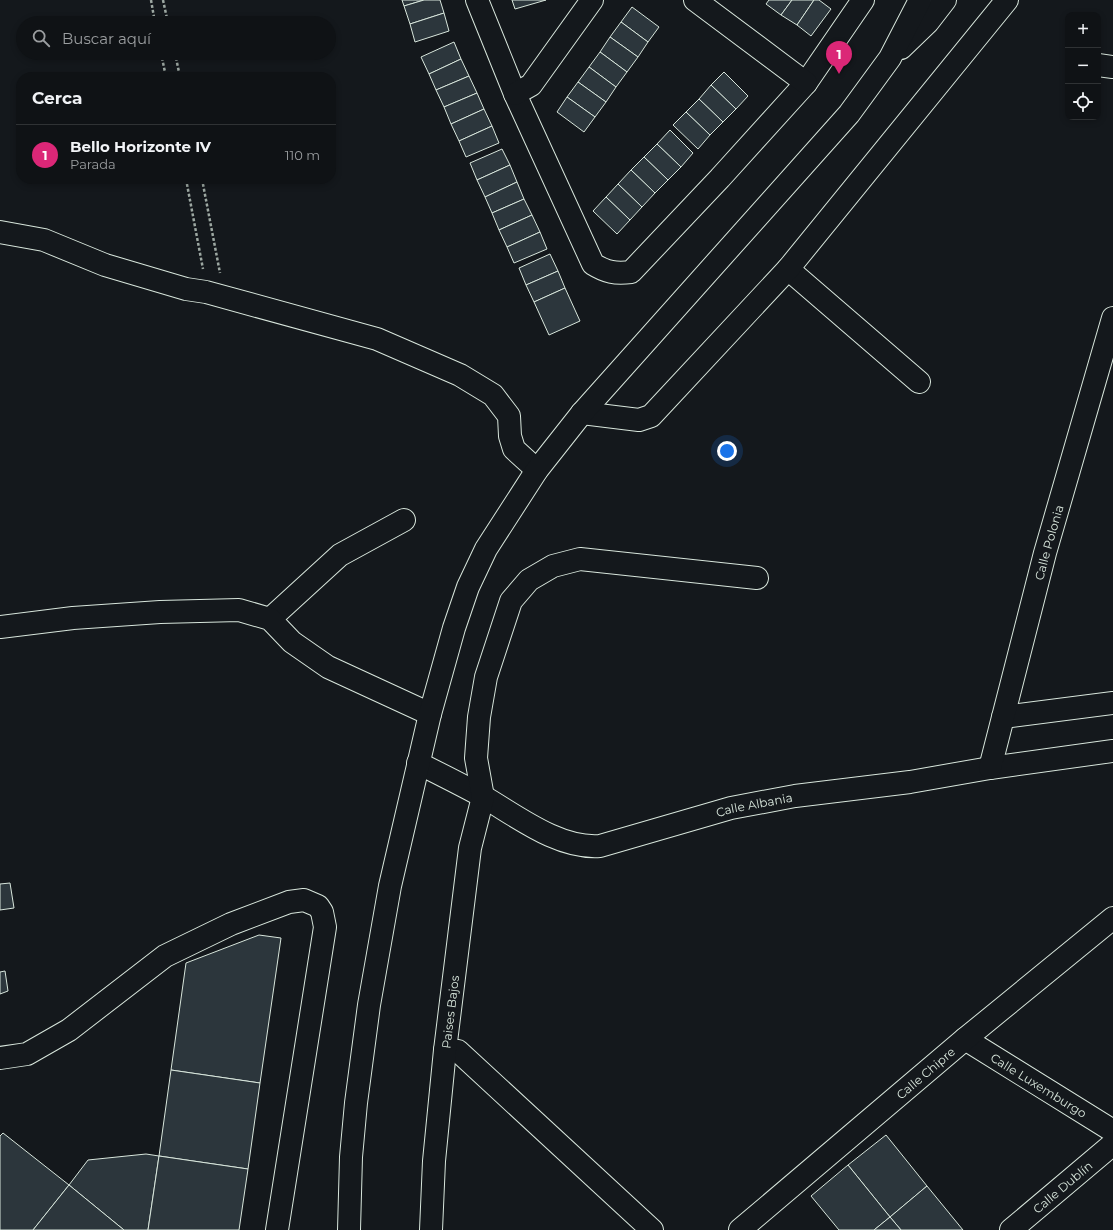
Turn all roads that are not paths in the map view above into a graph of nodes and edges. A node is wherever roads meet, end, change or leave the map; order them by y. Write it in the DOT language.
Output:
graph roads {
  1 [pos="477,0"];
  2 [pos="592,0"];
  3 [pos="695,0"];
  4 [pos="863,0"];
  5 [pos="920,0"];
  6 [pos="945,0"];
  7 [pos="1007,0"];
  8 [pos="890,58"];
  9 [pos="1101,65"];
  10 [pos="1113,67"];
  11 [pos="806,83"];
  12 [pos="514,94"];
  13 [pos="0,232"];
  14 [pos="788,269"];
  15 [pos="1113,318"];
  16 [pos="919,382"];
  17 [pos="582,413"];
  18 [pos="537,470"];
  19 [pos="404,520"];
  20 [pos="757,578"];
  21 [pos="270,619"];
  22 [pos="0,627"];
  23 [pos="1113,703"];
  24 [pos="430,714"];
  25 [pos="1003,716"];
  26 [pos="1113,751"];
  27 [pos="418,763"];
  28 [pos="990,768"];
  29 [pos="483,796"];
  30 [pos="1113,918"];
  31 [pos="965,1039"];
  32 [pos="445,1050"];
  33 [pos="0,1058"];
  34 [pos="1113,1131"];
  35 [pos="1113,1144"];
  36 [pos="277,1230"];
  37 [pos="349,1230"];
  38 [pos="431,1230"];
  39 [pos="652,1230"];
  40 [pos="740,1230"];
  41 [pos="1011,1230"];
  1 -- 12 [label="street"];
  2 -- 12 [label="street"];
  3 -- 11 [label="street"];
  4 -- 11 [label="street"];
  5 -- 8 [label="street"];
  6 -- 8 [label="street"];
  7 -- 14 [label="street"];
  8 -- 17 [label="street"];
  9 -- 10 [label="street"];
  11 -- 12 [label="street"];
  13 -- 18 [label="street"];
  14 -- 16 [label="street"];
  14 -- 17 [label="street"];
  15 -- 25 [label="street, Calle Polonia"];
  17 -- 18 [label="street"];
  18 -- 24 [label="street"];
  19 -- 21 [label="street"];
  20 -- 29 [label="street"];
  21 -- 22 [label="street"];
  21 -- 24 [label="street"];
  23 -- 25 [label="street"];
  24 -- 27 [label="street"];
  25 -- 28 [label="street, Calle Polonia"];
  26 -- 28 [label="street, Calle Albania"];
  27 -- 29 [label="street, Calle Albania"];
  27 -- 37 [label="street"];
  28 -- 29 [label="street, Calle Albania"];
  29 -- 32 [label="street, Paises Bajos"];
  30 -- 31 [label="street, Calle Chipre"];
  31 -- 34 [label="street, Calle Luxemburgo"];
  31 -- 40 [label="street, Calle Chipre"];
  32 -- 38 [label="street, Paises Bajos"];
  32 -- 39 [label="street"];
  33 -- 36 [label="street"];
  35 -- 41 [label="street, Calle Dublín"];
}
